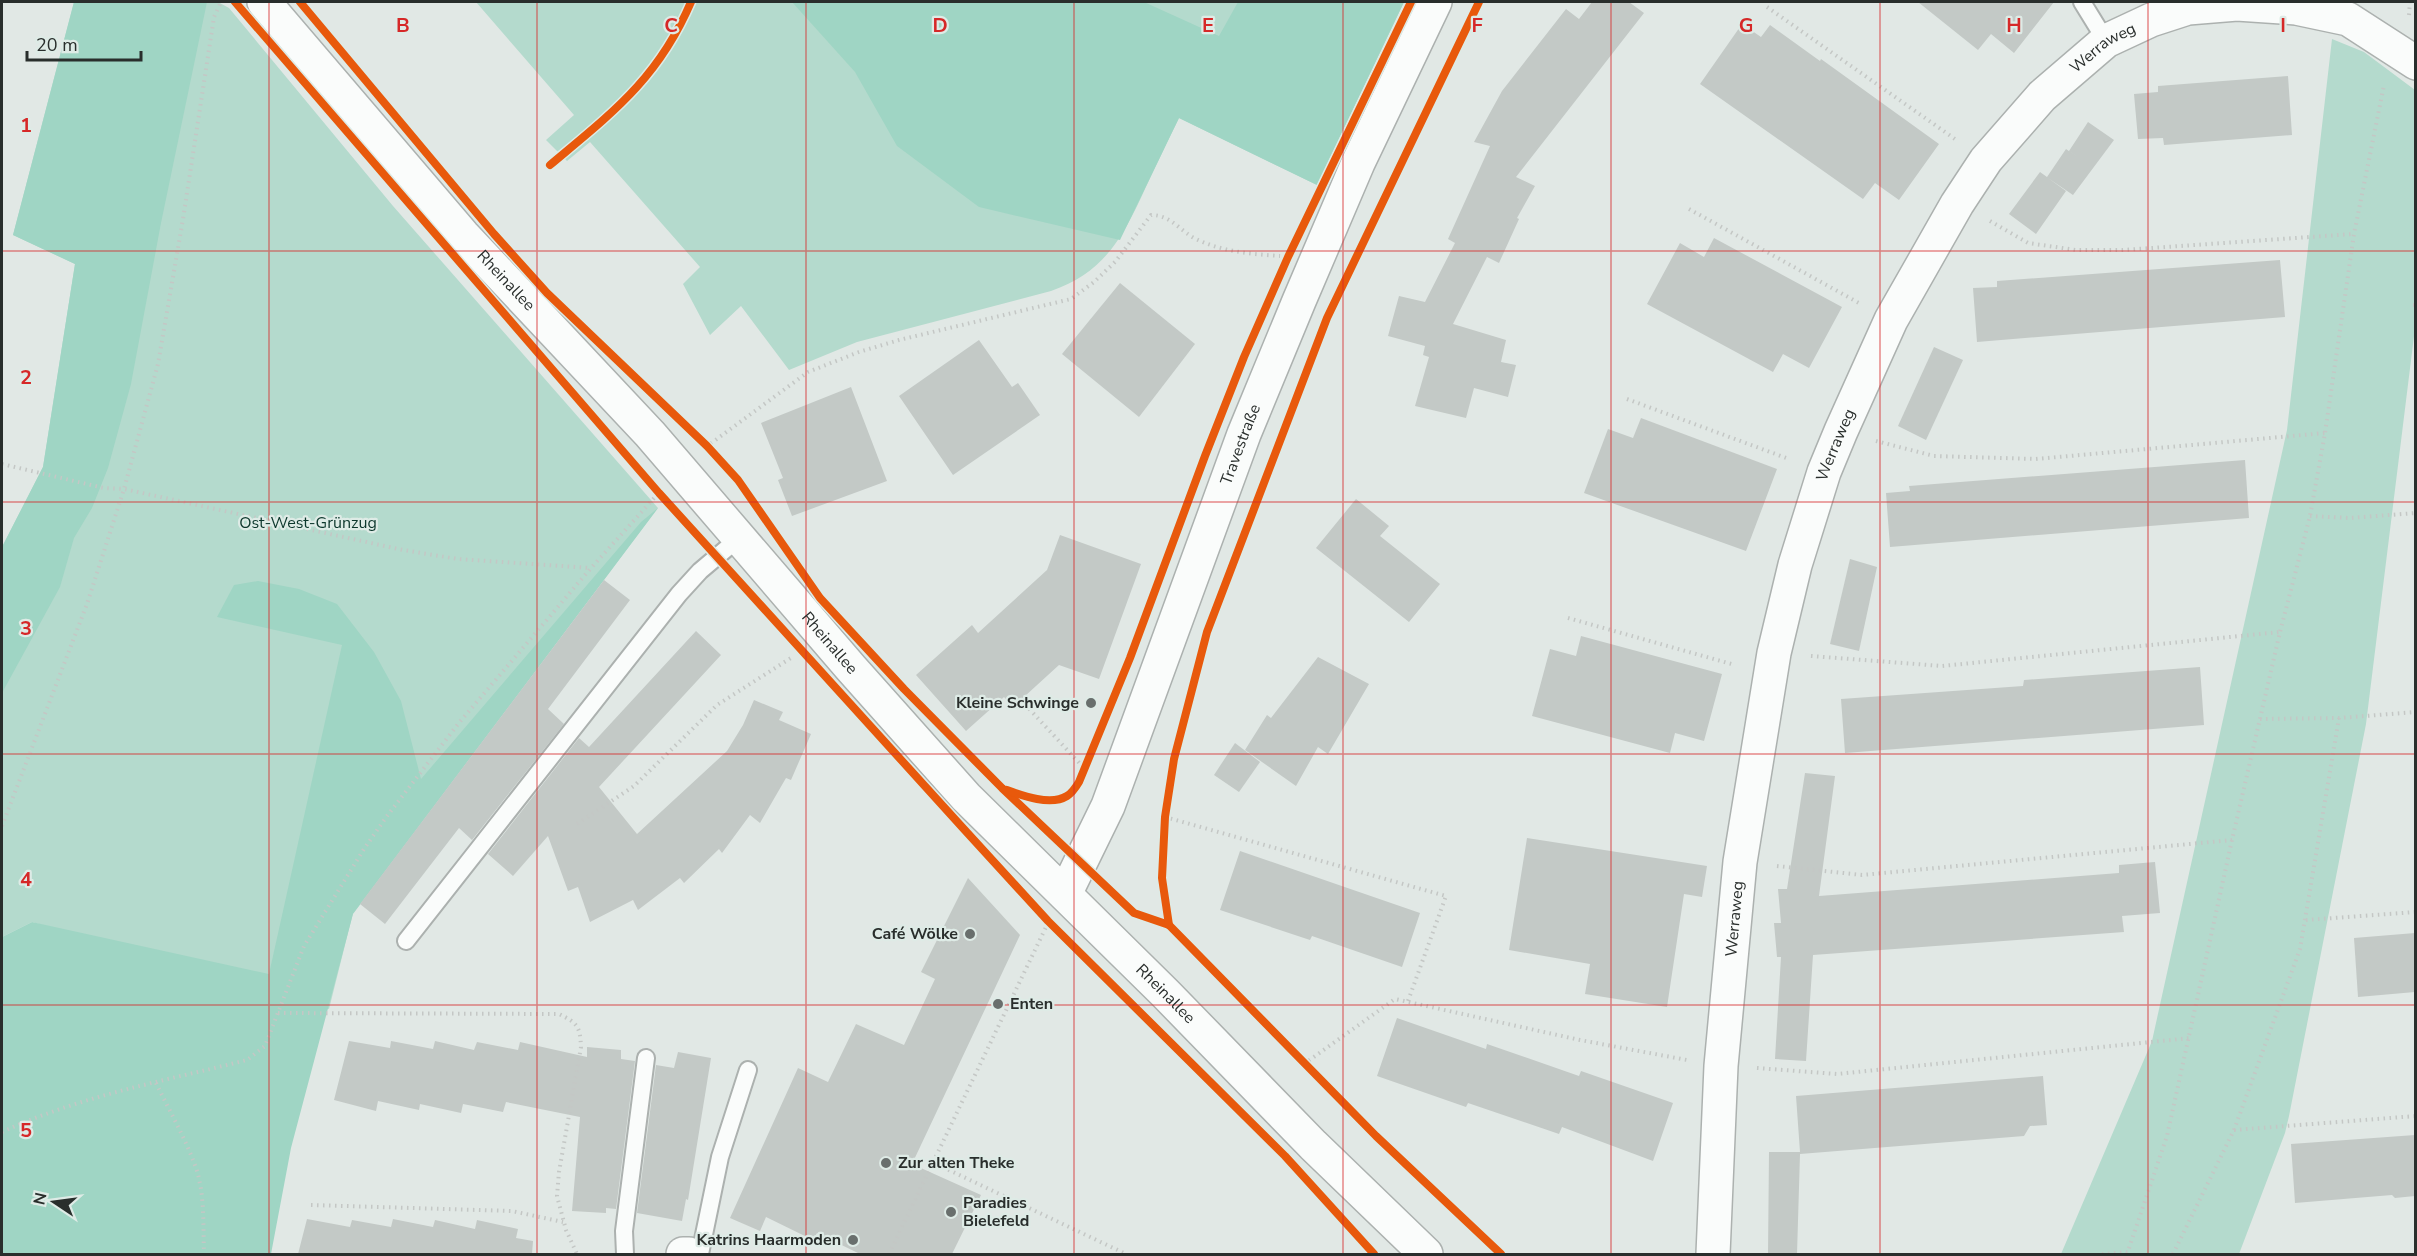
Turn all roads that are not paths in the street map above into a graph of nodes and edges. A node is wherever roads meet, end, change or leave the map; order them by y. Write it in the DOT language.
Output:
graph roads {
  1 [pos="264,2"];
  2 [pos="1435,2"];
  3 [pos="2082,2"];
  4 [pos="2355,10"];
  5 [pos="2106,41"];
  6 [pos="2404,54"];
  7 [pos="739,538"];
  8 [pos="1051,909"];
  9 [pos="406,941"];
  10 [pos="646,1058"];
  11 [pos="748,1070"];
  12 [pos="624,1254"];
  13 [pos="683,1254"];
  14 [pos="689,1254"];
  15 [pos="700,1254"];
  16 [pos="1426,1254"];
  17 [pos="1713,1254"];
  1 -- 7 [label="street, Rheinallee"];
  2 -- 8 [label="street, Travestraße"];
  3 -- 5 [label="lane"];
  4 -- 5 [label="street, Werraweg"];
  4 -- 6 [label="street, Werraweg"];
  5 -- 17 [label="street, Werraweg"];
  7 -- 8 [label="street, Rheinallee"];
  7 -- 9 [label="lane"];
  8 -- 16 [label="street, Rheinallee"];
  10 -- 12 [label="lane"];
  11 -- 15 [label="lane"];
  13 -- 14 [label="street"];
}
